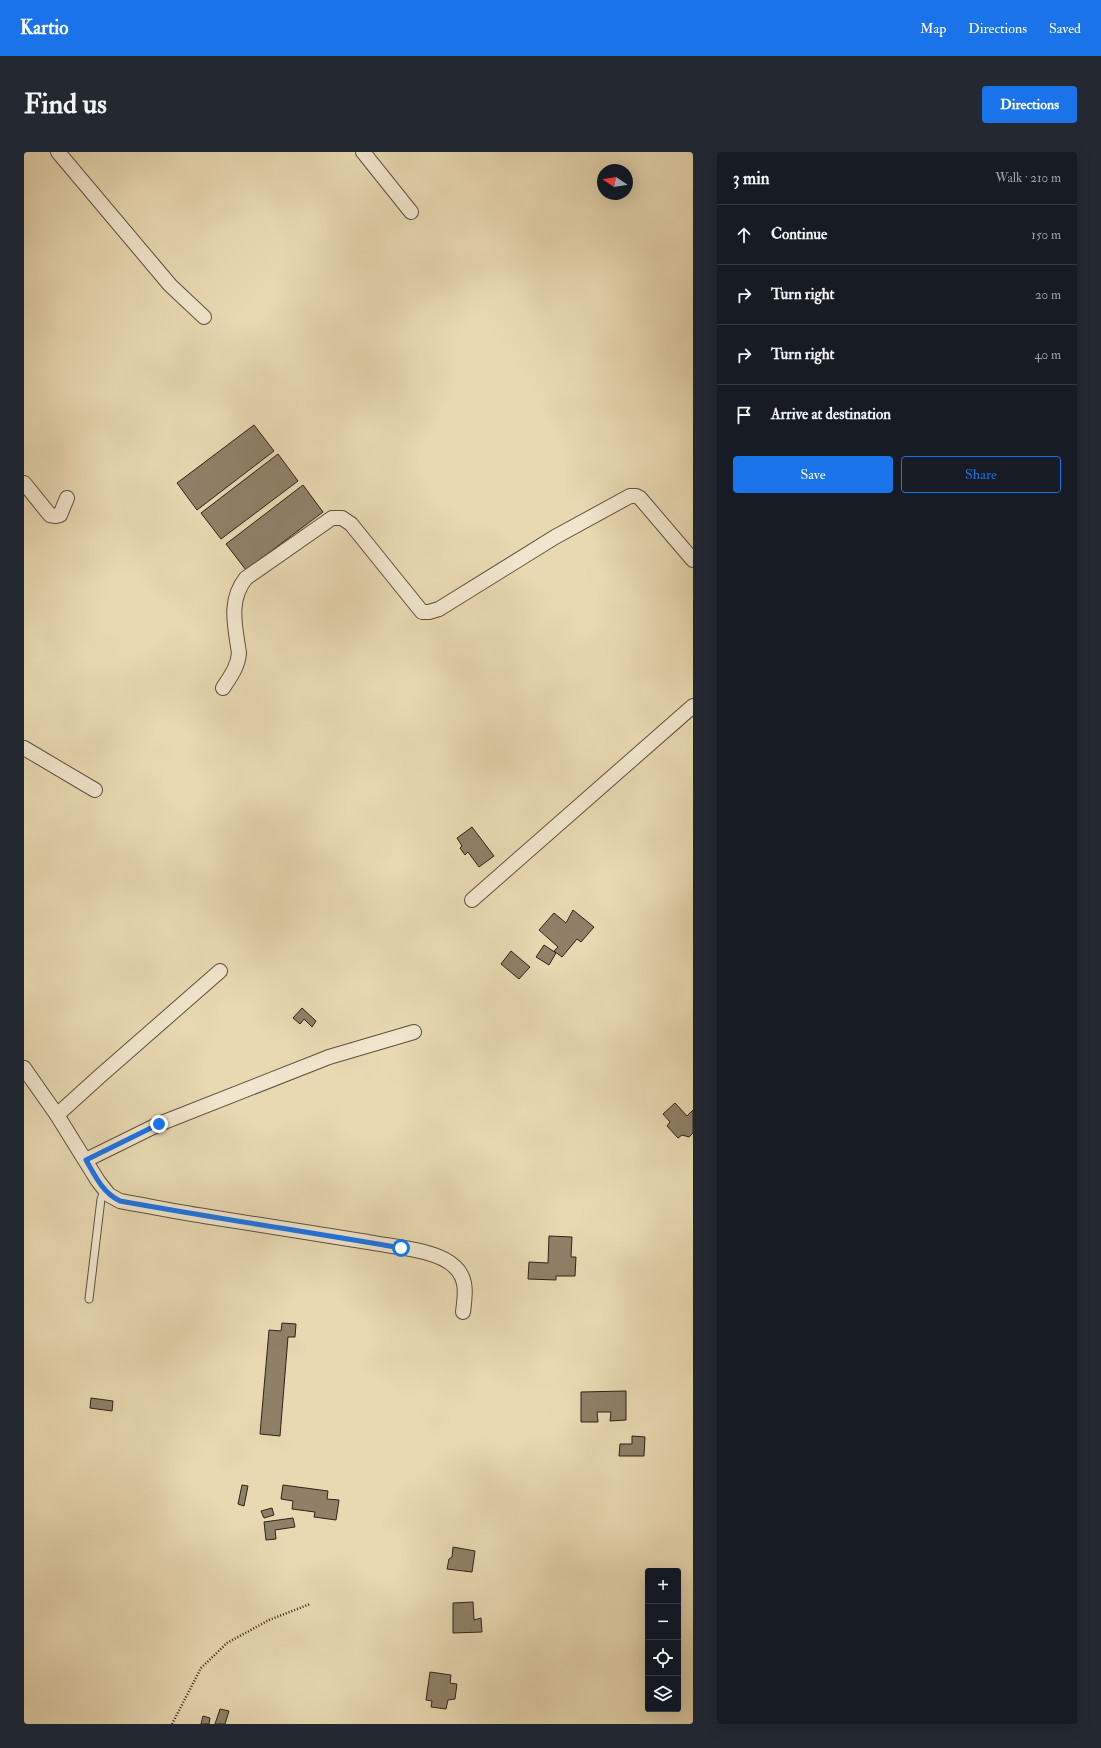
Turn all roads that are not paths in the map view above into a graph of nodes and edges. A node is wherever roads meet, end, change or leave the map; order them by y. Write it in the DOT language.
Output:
graph roads {
  1 [pos="58,152"];
  2 [pos="363,152"];
  3 [pos="411,212"];
  4 [pos="204,317"];
  5 [pos="24,483"];
  6 [pos="67,498"];
  7 [pos="693,560"];
  8 [pos="222,688"];
  9 [pos="693,706"];
  10 [pos="24,748"];
  11 [pos="95,790"];
  12 [pos="472,900"];
  13 [pos="220,972"];
  14 [pos="414,1032"];
  15 [pos="24,1068"];
  16 [pos="57,1115"];
  17 [pos="86,1160"];
  18 [pos="105,1189"];
  19 [pos="89,1299"];
  20 [pos="463,1312"];
  1 -- 4 [label="street"];
  2 -- 3 [label="street"];
  5 -- 6 [label="street"];
  7 -- 8 [label="street"];
  9 -- 12 [label="street"];
  10 -- 11 [label="street"];
  13 -- 16 [label="street"];
  14 -- 17 [label="street"];
  15 -- 16 [label="street"];
  16 -- 17 [label="street"];
  17 -- 18 [label="street"];
  18 -- 19 [label="lane"];
  18 -- 20 [label="street"];
}
